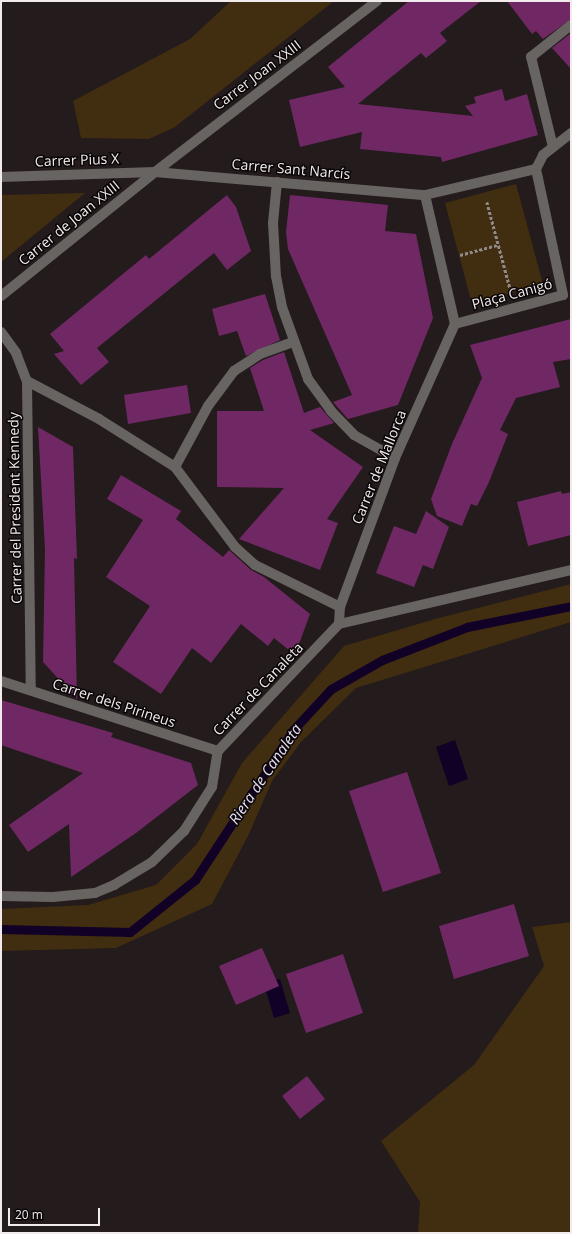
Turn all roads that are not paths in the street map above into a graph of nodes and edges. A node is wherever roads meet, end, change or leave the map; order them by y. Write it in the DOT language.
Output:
graph roads {
  1 [pos="377,1"];
  2 [pos="571,25"];
  3 [pos="571,133"];
  4 [pos="553,147"];
  5 [pos="536,169"];
  6 [pos="154,172"];
  7 [pos="1,177"];
  8 [pos="277,182"];
  9 [pos="425,195"];
  10 [pos="567,295"];
  11 [pos="1,296"];
  12 [pos="455,324"];
  13 [pos="1,332"];
  14 [pos="293,342"];
  15 [pos="27,381"];
  16 [pos="395,458"];
  17 [pos="175,467"];
  18 [pos="571,570"];
  19 [pos="340,607"];
  20 [pos="339,624"];
  21 [pos="1,681"];
  22 [pos="31,690"];
  23 [pos="218,751"];
  24 [pos="1,896"];
  1 -- 6 [label="street, Carrer Joan XXIII"];
  2 -- 4 [label="street"];
  3 -- 4 [label="street"];
  4 -- 5 [label="street"];
  5 -- 9 [label="street"];
  5 -- 10 [label="street, Plaça Canigó"];
  6 -- 7 [label="street, Carrer Pius X"];
  6 -- 8 [label="street, Carrer Sant Narcís"];
  6 -- 11 [label="street, Carrer de Joan XXIII"];
  8 -- 9 [label="street, Carrer Sant Narcís"];
  8 -- 14 [label="street"];
  9 -- 12 [label="street"];
  10 -- 12 [label="street, Plaça Canigó"];
  12 -- 16 [label="street, Carrer de Mallorca"];
  13 -- 15 [label="street, Carrer del President Kennedy"];
  14 -- 16 [label="street"];
  14 -- 17 [label="street"];
  15 -- 17 [label="street"];
  15 -- 22 [label="street, Carrer del President Kennedy"];
  16 -- 19 [label="street, Carrer de Mallorca"];
  17 -- 19 [label="street"];
  18 -- 20 [label="street"];
  19 -- 20 [label="street, Carrer de Mallorca"];
  20 -- 23 [label="street, Carrer de Canaleta"];
  21 -- 22 [label="street, Carrer dels Pirineus"];
  22 -- 23 [label="street, Carrer dels Pirineus"];
  23 -- 24 [label="street, Carrer de Canaleta"];
}
